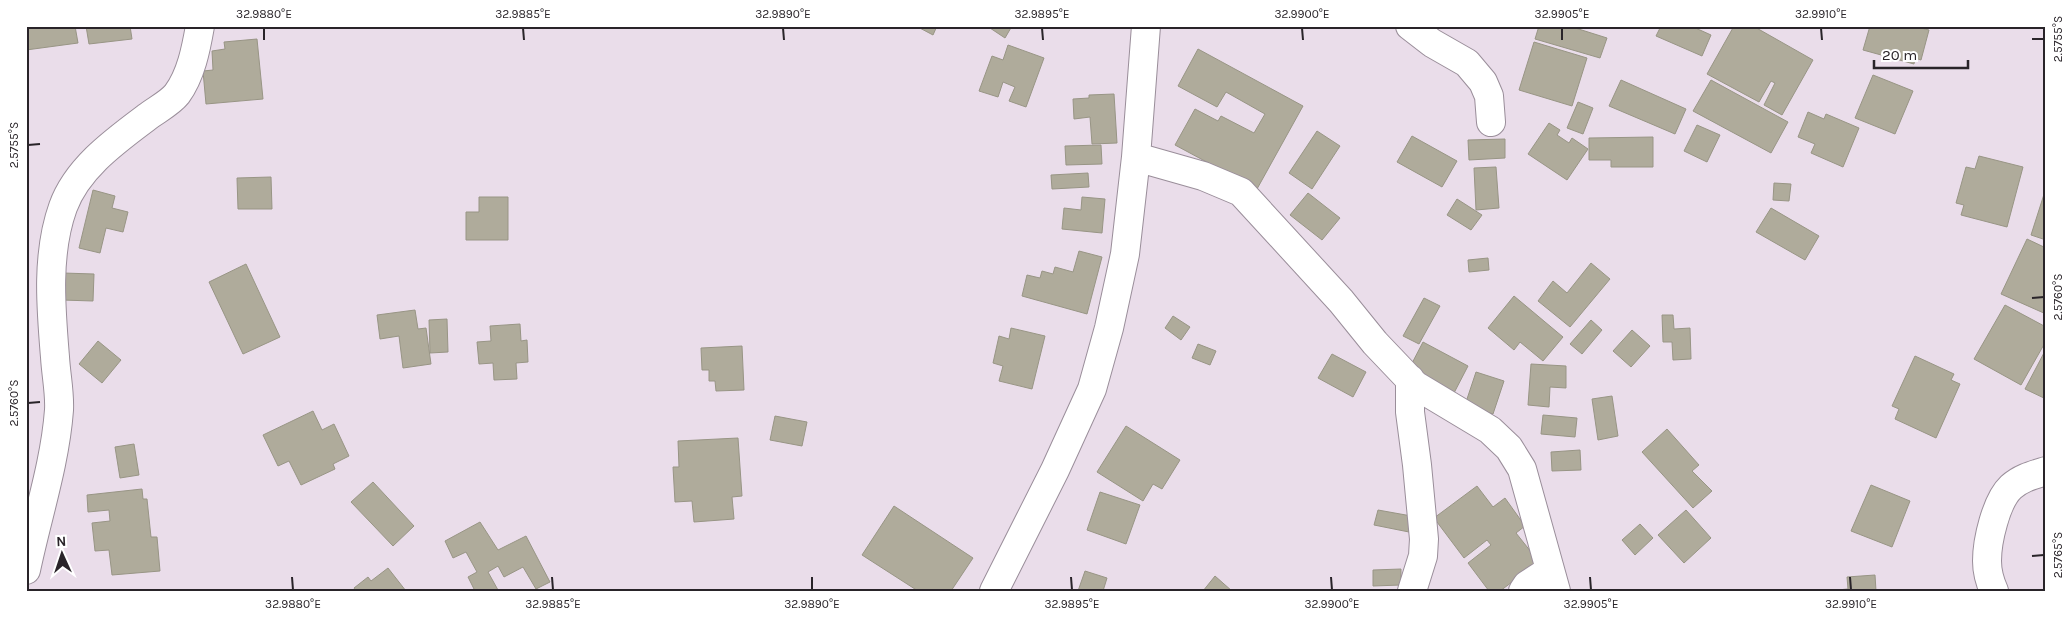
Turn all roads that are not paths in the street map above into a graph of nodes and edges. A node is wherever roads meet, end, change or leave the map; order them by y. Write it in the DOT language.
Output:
graph roads {
  1 [pos="200,26"];
  2 [pos="1146,26"];
  3 [pos="1410,26"];
  4 [pos="1491,122"];
  5 [pos="1136,157"];
  6 [pos="1410,379"];
  7 [pos="2046,471"];
  8 [pos="26,570"];
  9 [pos="1553,580"];
  10 [pos="994,591"];
  11 [pos="1412,591"];
  12 [pos="1522,591"];
  13 [pos="1994,591"];
  1 -- 8 [label="street"];
  2 -- 5 [label="street"];
  3 -- 4 [label="street"];
  5 -- 6 [label="street"];
  5 -- 10 [label="street"];
  6 -- 9 [label="street"];
  6 -- 11 [label="street"];
  7 -- 13 [label="street"];
  9 -- 12 [label="street"];
}
